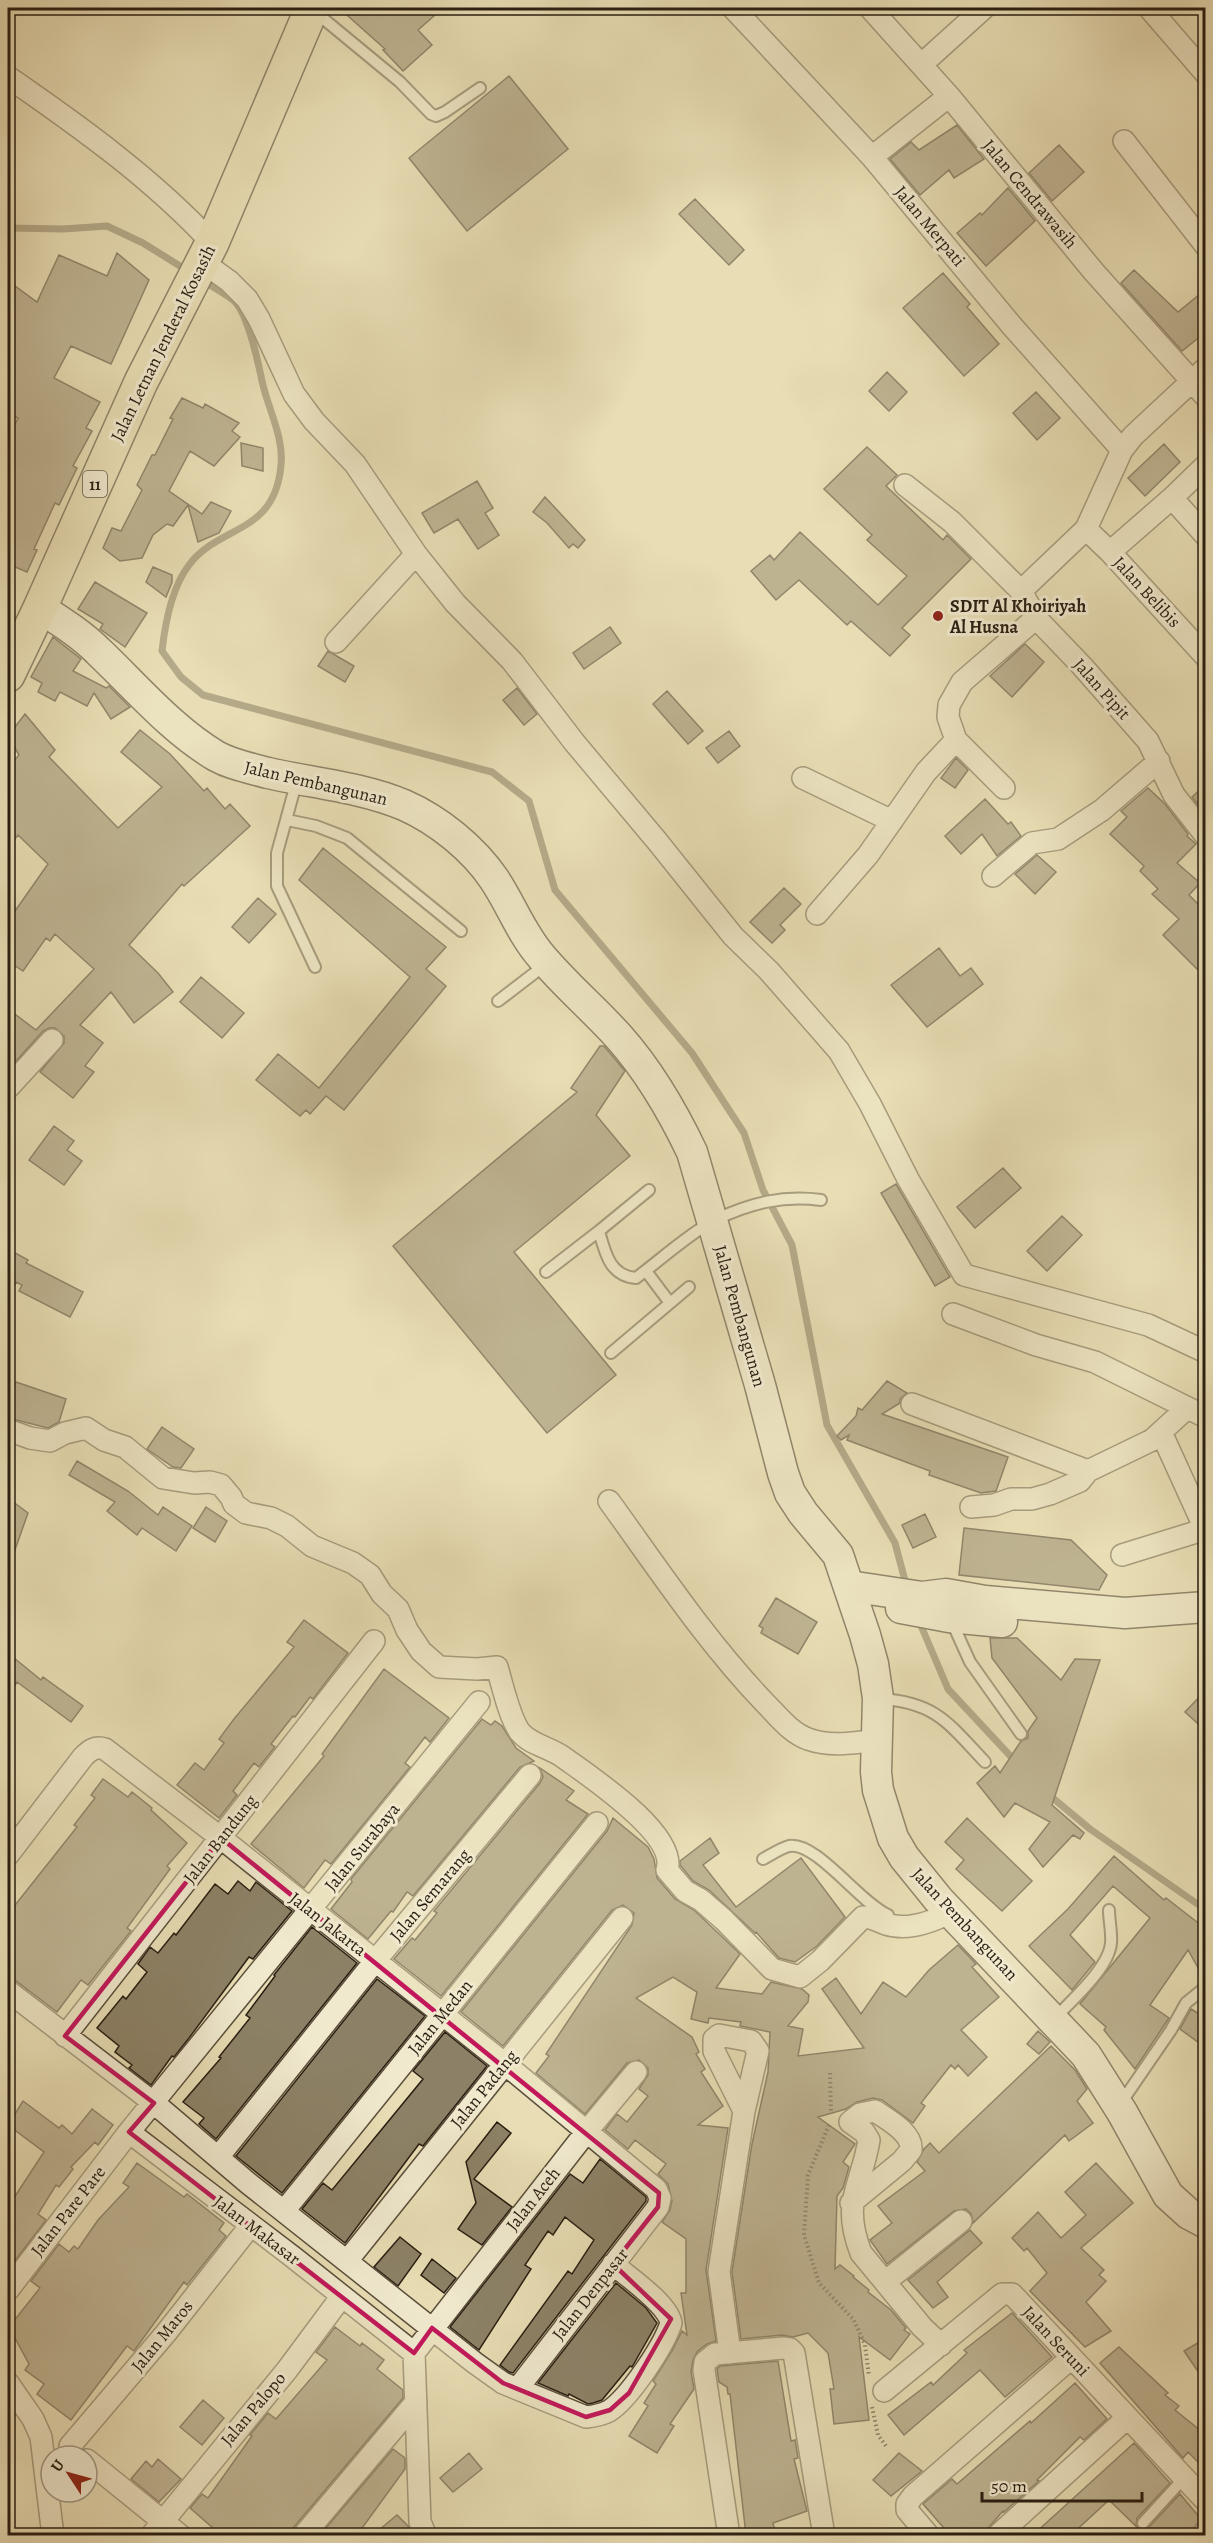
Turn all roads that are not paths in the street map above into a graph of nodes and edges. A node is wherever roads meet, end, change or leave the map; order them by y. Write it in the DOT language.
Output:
graph roads {
  1 [pos="311,8"];
  2 [pos="733,8"];
  3 [pos="870,8"];
  4 [pos="984,8"];
  5 [pos="1149,8"];
  6 [pos="922,64"];
  7 [pos="1206,75"];
  8 [pos="8,77"];
  9 [pos="480,88"];
  10 [pos="949,96"];
  11 [pos="1124,141"];
  12 [pos="872,157"];
  13 [pos="1206,246"];
  14 [pos="198,267"];
  15 [pos="1198,373"];
  16 [pos="1206,397"];
  17 [pos="1122,450"];
  18 [pos="1206,465"];
  19 [pos="905,485"];
  20 [pos="1172,498"];
  21 [pos="1086,529"];
  22 [pos="1206,536"];
  23 [pos="1110,552"];
  24 [pos="416,554"];
  25 [pos="1021,591"];
  26 [pos="40,608"];
  27 [pos="1036,618"];
  28 [pos="336,642"];
  29 [pos="1206,657"];
  30 [pos="8,675"];
  31 [pos="957,740"];
  32 [pos="1159,761"];
  33 [pos="803,778"];
  34 [pos="297,780"];
  35 [pos="1004,788"];
  36 [pos="287,820"];
  37 [pos="892,821"];
  38 [pos="1206,836"];
  39 [pos="993,876"];
  40 [pos="817,914"];
  41 [pos="461,931"];
  42 [pos="547,963"];
  43 [pos="315,967"];
  44 [pos="498,1002"];
  45 [pos="52,1040"];
  46 [pos="8,1088"];
  47 [pos="649,1190"];
  48 [pos="821,1200"];
  49 [pos="713,1221"];
  50 [pos="599,1231"];
  51 [pos="646,1271"];
  52 [pos="546,1272"];
  53 [pos="689,1287"];
  54 [pos="670,1303"];
  55 [pos="953,1314"];
  56 [pos="1206,1352"];
  57 [pos="610,1353"];
  58 [pos="912,1404"];
  59 [pos="1186,1409"];
  60 [pos="1206,1417"];
  61 [pos="8,1430"];
  62 [pos="1161,1432"];
  63 [pos="1088,1471"];
  64 [pos="609,1501"];
  65 [pos="971,1507"];
  66 [pos="1205,1530"];
  67 [pos="1122,1555"];
  68 [pos="851,1593"];
  69 [pos="935,1605"];
  70 [pos="1206,1607"];
  71 [pos="1206,1626"];
  72 [pos="374,1641"];
  73 [pos="878,1698"];
  74 [pos="479,1702"];
  75 [pos="1021,1734"];
  76 [pos="876,1740"];
  77 [pos="985,1762"];
  78 [pos="530,1775"];
  79 [pos="597,1823"];
  80 [pos="221,1838"];
  81 [pos="8,1855"];
  82 [pos="763,1859"];
  83 [pos="949,1910"];
  84 [pos="1109,1910"];
  85 [pos="310,1911"];
  86 [pos="622,1918"];
  87 [pos="375,1961"];
  88 [pos="1202,1990"];
  89 [pos="8,1991"];
  90 [pos="441,2015"];
  91 [pos="1054,2019"];
  92 [pos="64,2036"];
  93 [pos="505,2064"];
  94 [pos="636,2072"];
  95 [pos="154,2103"];
  96 [pos="1119,2106"];
  97 [pos="744,2111"];
  98 [pos="587,2131"];
  99 [pos="129,2132"];
  100 [pos="219,2156"];
  101 [pos="660,2199"];
  102 [pos="851,2204"];
  103 [pos="284,2211"];
  104 [pos="961,2221"];
  105 [pos="1206,2223"];
  106 [pos="251,2225"];
  107 [pos="347,2261"];
  108 [pos="613,2264"];
  109 [pos="885,2282"];
  110 [pos="8,2290"];
  111 [pos="342,2296"];
  112 [pos="432,2328"];
  113 [pos="941,2344"];
  114 [pos="414,2353"];
  115 [pos="730,2353"];
  116 [pos="1071,2358"];
  117 [pos="8,2383"];
  118 [pos="518,2388"];
  119 [pos="875,2389"];
  120 [pos="416,2402"];
  121 [pos="1127,2418"];
  122 [pos="41,2437"];
  123 [pos="58,2444"];
  124 [pos="81,2444"];
  125 [pos="99,2472"];
  126 [pos="1185,2477"];
  127 [pos="1206,2501"];
  128 [pos="1143,2523"];
  129 [pos="1206,2524"];
  130 [pos="157,2529"];
  131 [pos="419,2531"];
  132 [pos="53,2535"];
  133 [pos="180,2535"];
  134 [pos="303,2535"];
  135 [pos="729,2535"];
  136 [pos="824,2535"];
  137 [pos="929,2535"];
  138 [pos="997,2535"];
  139 [pos="1195,2535"];
  1 -- 9 [label="lane"];
  1 -- 14 [label="highway, Jalan Letnan Jenderal Kosasih / 11"];
  2 -- 12 [label="street, Jalan Merpati"];
  3 -- 6 [label="street, Jalan Cendrawasih"];
  4 -- 6 [label="street"];
  5 -- 7 [label="street"];
  6 -- 10 [label="street, Jalan Cendrawasih"];
  8 -- 14 [label="street"];
  10 -- 12 [label="street"];
  10 -- 15 [label="street, Jalan Cendrawasih"];
  11 -- 13 [label="street"];
  12 -- 17 [label="street, Jalan Merpati"];
  14 -- 24 [label="street"];
  14 -- 26 [label="highway, Jalan Letnan Jenderal Kosasih / 11"];
  15 -- 16 [label="street, Jalan Cendrawasih"];
  15 -- 17 [label="street"];
  17 -- 21 [label="street"];
  18 -- 20 [label="street"];
  19 -- 25 [label="street, Jalan Pipit"];
  20 -- 22 [label="street"];
  20 -- 23 [label="street"];
  21 -- 23 [label="street, Jalan Belibis"];
  21 -- 25 [label="street"];
  23 -- 29 [label="street, Jalan Belibis"];
  24 -- 28 [label="street"];
  24 -- 56 [label="street"];
  25 -- 27 [label="street, Jalan Pipit"];
  26 -- 30 [label="highway, Jalan Letnan Jenderal Kosasih / 11"];
  26 -- 34 [label="street, Jalan Pembangunan"];
  27 -- 31 [label="street"];
  27 -- 32 [label="street, Jalan Pipit"];
  31 -- 35 [label="street"];
  31 -- 37 [label="street"];
  32 -- 38 [label="street, Jalan Pipit"];
  32 -- 39 [label="street"];
  33 -- 37 [label="street"];
  34 -- 36 [label="lane"];
  34 -- 42 [label="street, Jalan Pembangunan"];
  36 -- 41 [label="lane"];
  36 -- 43 [label="lane"];
  37 -- 40 [label="street"];
  42 -- 44 [label="lane"];
  42 -- 49 [label="street, Jalan Pembangunan"];
  45 -- 46 [label="street"];
  47 -- 50 [label="lane"];
  48 -- 49 [label="lane"];
  49 -- 51 [label="lane"];
  49 -- 68 [label="street, Jalan Pembangunan"];
  50 -- 51 [label="lane"];
  50 -- 52 [label="lane"];
  51 -- 54 [label="lane"];
  53 -- 54 [label="lane"];
  54 -- 57 [label="lane"];
  55 -- 59 [label="street"];
  58 -- 63 [label="street"];
  59 -- 60 [label="street"];
  59 -- 62 [label="street"];
  61 -- 83 [label="street"];
  62 -- 63 [label="street"];
  62 -- 66 [label="street"];
  63 -- 65 [label="street"];
  64 -- 76 [label="street"];
  66 -- 67 [label="street"];
  68 -- 69 [label="street"];
  68 -- 73 [label="street, Jalan Pembangunan"];
  69 -- 70 [label="street"];
  69 -- 71 [label="street"];
  69 -- 75 [label="lane"];
  72 -- 80 [label="street, Jalan Bandung"];
  73 -- 76 [label="street, Jalan Pembangunan"];
  73 -- 77 [label="lane"];
  74 -- 85 [label="street, Jalan Surabaya"];
  76 -- 83 [label="street, Jalan Pembangunan"];
  78 -- 87 [label="street, Jalan Semarang"];
  79 -- 90 [label="street, Jalan Medan"];
  80 -- 81 [label="street, Jalan Jakarta"];
  80 -- 85 [label="street, Jalan Jakarta"];
  80 -- 92 [label="street, Jalan Bandung"];
  82 -- 83 [label="lane"];
  83 -- 91 [label="street, Jalan Pembangunan"];
  84 -- 91 [label="lane"];
  85 -- 87 [label="street, Jalan Jakarta"];
  85 -- 95 [label="street, Jalan Surabaya"];
  86 -- 93 [label="street, Jalan Padang"];
  87 -- 90 [label="street, Jalan Jakarta"];
  87 -- 100 [label="street, Jalan Semarang"];
  88 -- 96 [label="lane"];
  89 -- 92 [label="street, Jalan Makasar"];
  90 -- 93 [label="street, Jalan Jakarta"];
  90 -- 103 [label="street, Jalan Medan"];
  91 -- 96 [label="street, Jalan Pembangunan"];
  92 -- 95 [label="street, Jalan Makasar"];
  93 -- 98 [label="street, Jalan Jakarta"];
  93 -- 107 [label="street, Jalan Padang"];
  94 -- 98 [label="street, Jalan Aceh"];
  95 -- 99 [label="street"];
  95 -- 100 [label="street, Jalan Makasar"];
  96 -- 105 [label="street, Jalan Pembangunan"];
  97 -- 115 [label="street"];
  98 -- 101 [label="street, Jalan Jakarta"];
  98 -- 112 [label="street, Jalan Aceh"];
  99 -- 106 [label="street, Jalan Makasar"];
  99 -- 110 [label="street, Jalan Pare Pare"];
  100 -- 103 [label="street, Jalan Makasar"];
  101 -- 108 [label="street, Jalan Denpasar"];
  102 -- 109 [label="street"];
  103 -- 107 [label="street, Jalan Makasar"];
  104 -- 109 [label="street"];
  106 -- 111 [label="street, Jalan Makasar"];
  106 -- 124 [label="street, Jalan Maros"];
  107 -- 112 [label="street, Jalan Makasar"];
  108 -- 118 [label="street, Jalan Denpasar"];
  108 -- 118 [label="street, Jalan Makasar"];
  109 -- 113 [label="street"];
  111 -- 114 [label="street, Jalan Makasar"];
  111 -- 130 [label="street, Jalan Palopo"];
  112 -- 114 [label="street"];
  112 -- 118 [label="street, Jalan Makasar"];
  113 -- 116 [label="street, Jalan Seruni"];
  113 -- 119 [label="street"];
  114 -- 120 [label="street"];
  115 -- 135 [label="street"];
  115 -- 136 [label="street"];
  116 -- 121 [label="street, Jalan Seruni"];
  116 -- 137 [label="street"];
  117 -- 122 [label="street"];
  120 -- 131 [label="street"];
  120 -- 134 [label="street"];
  121 -- 126 [label="street, Jalan Seruni"];
  121 -- 138 [label="street"];
  122 -- 123 [label="street"];
  122 -- 132 [label="street"];
  125 -- 130 [label="street"];
  126 -- 127 [label="street, Jalan Seruni"];
  126 -- 128 [label="lane"];
  129 -- 139 [label="lane"];
  130 -- 133 [label="street"];
}
